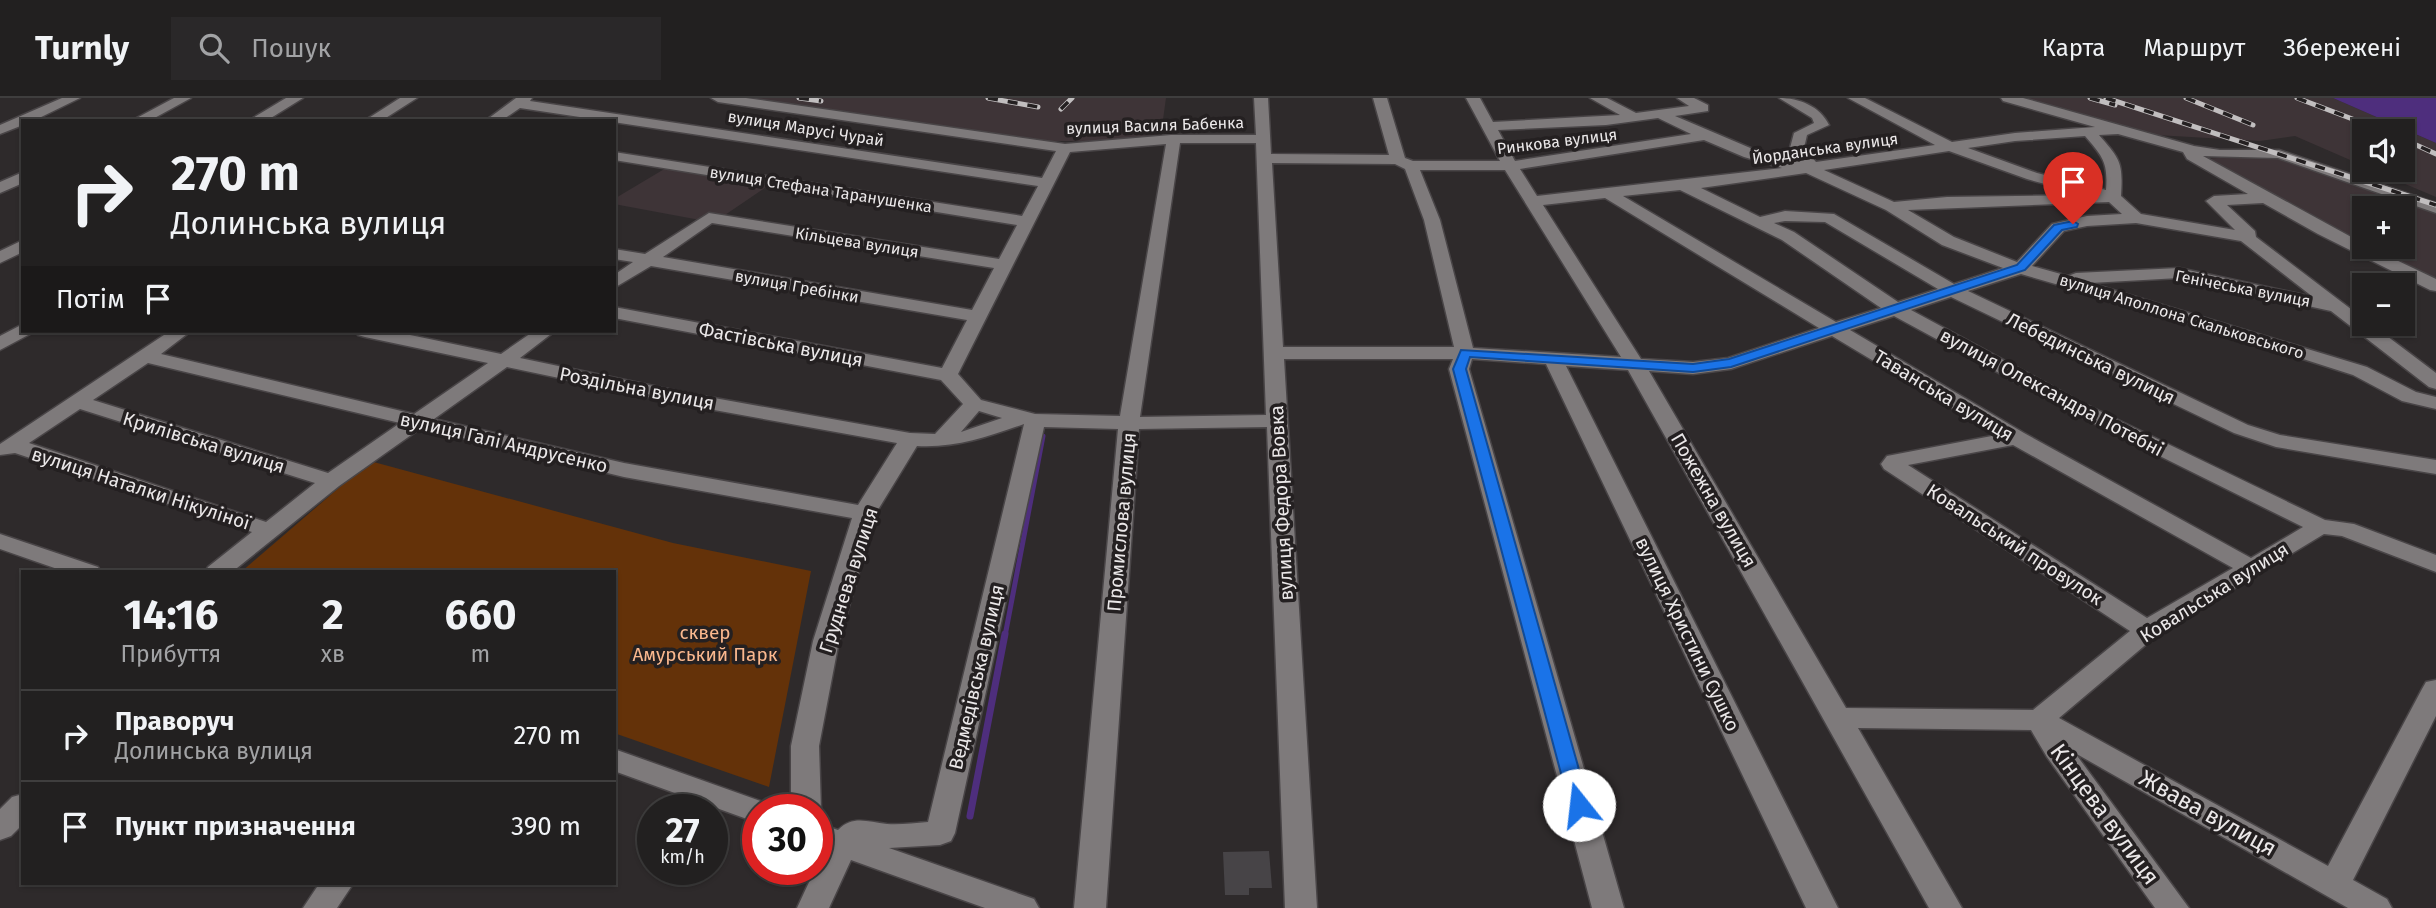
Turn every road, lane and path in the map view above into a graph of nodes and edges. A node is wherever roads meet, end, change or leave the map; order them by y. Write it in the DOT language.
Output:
graph roads {
  1 [pos="73,98"];
  2 [pos="184,98"];
  3 [pos="296,98"];
  4 [pos="410,98"];
  5 [pos="718,98"];
  6 [pos="1261,98"];
  7 [pos="1380,98"];
  8 [pos="1473,98"];
  9 [pos="1597,98"];
  10 [pos="1818,98"];
  11 [pos="1855,98"];
  12 [pos="2008,98"];
  13 [pos="1688,99"];
  14 [pos="1713,99"];
  15 [pos="1791,100"];
  16 [pos="521,101"];
  17 [pos="1660,114"];
  18 [pos="1634,117"];
  19 [pos="25,119"];
  20 [pos="142,119"];
  21 [pos="259,119"];
  22 [pos="375,119"];
  23 [pos="495,119"];
  24 [pos="21,121"];
  25 [pos="1487,126"];
  26 [pos="0,130"];
  27 [pos="2122,130"];
  28 [pos="2088,131"];
  29 [pos="1706,136"];
  30 [pos="1171,139"];
  31 [pos="1950,147"];
  32 [pos="1065,148"];
  33 [pos="1261,148"];
  34 [pos="2189,149"];
  35 [pos="616,156"];
  36 [pos="1405,163"];
  37 [pos="1510,166"];
  38 [pos="1808,167"];
  39 [pos="21,178"];
  40 [pos="1048,183"];
  41 [pos="1682,185"];
  42 [pos="0,188"];
  43 [pos="1607,193"];
  44 [pos="0,197"];
  45 [pos="21,197"];
  46 [pos="2113,197"];
  47 [pos="2263,198"];
  48 [pos="1533,201"];
  49 [pos="1892,207"];
  50 [pos="2436,208"];
  51 [pos="2136,218"];
  52 [pos="1762,221"];
  53 [pos="1028,222"];
  54 [pos="2246,236"];
  55 [pos="21,246"];
  56 [pos="616,254"];
  57 [pos="0,258"];
  58 [pos="647,260"];
  59 [pos="1006,265"];
  60 [pos="2021,268"];
  61 [pos="2066,281"];
  62 [pos="616,282"];
  63 [pos="2436,286"];
  64 [pos="1953,291"];
  65 [pos="2335,307"];
  66 [pos="1897,310"];
  67 [pos="616,312"];
  68 [pos="980,317"];
  69 [pos="1834,330"];
  70 [pos="21,331"];
  71 [pos="179,333"];
  72 [pos="375,333"];
  73 [pos="543,333"];
  74 [pos="0,344"];
  75 [pos="1272,353"];
  76 [pos="1465,353"];
  77 [pos="145,356"];
  78 [pos="503,360"];
  79 [pos="1554,360"];
  80 [pos="1636,366"];
  81 [pos="948,375"];
  82 [pos="2436,383"];
  83 [pos="78,402"];
  84 [pos="2436,402"];
  85 [pos="974,404"];
  86 [pos="1029,419"];
  87 [pos="414,421"];
  88 [pos="1277,421"];
  89 [pos="1129,423"];
  90 [pos="2016,438"];
  91 [pos="910,439"];
  92 [pos="941,441"];
  93 [pos="6,450"];
  94 [pos="2436,467"];
  95 [pos="331,481"];
  96 [pos="865,513"];
  97 [pos="2320,527"];
  98 [pos="268,530"];
  99 [pos="0,541"];
  100 [pos="2436,564"];
  101 [pos="2251,568"];
  102 [pos="83,570"];
  103 [pos="219,570"];
  104 [pos="2147,630"];
  105 [pos="2436,689"];
  106 [pos="1838,718"];
  107 [pos="2039,719"];
  108 [pos="616,761"];
  109 [pos="806,794"];
  110 [pos="21,807"];
  111 [pos="742,807"];
  112 [pos="0,828"];
  113 [pos="833,839"];
  114 [pos="833,841"];
  115 [pos="2334,884"];
  116 [pos="336,885"];
  117 [pos="819,885"];
  118 [pos="319,908"];
  119 [pos="813,908"];
  120 [pos="1023,908"];
  121 [pos="1090,908"];
  122 [pos="1301,908"];
  123 [pos="1608,908"];
  124 [pos="1822,908"];
  125 [pos="1946,908"];
  126 [pos="2173,908"];
  127 [pos="2376,908"];
  1 -- 19 [label="street"];
  2 -- 20 [label="street"];
  3 -- 21 [label="street"];
  4 -- 22 [label="street"];
  5 -- 32 [label="street, вулиця Василя Бабенка"];
  6 -- 33 [label="street, вулиця Федора Вовка"];
  7 -- 36 [label="street"];
  8 -- 25 [label="street, Пожежна вулиця"];
  9 -- 18 [label="street"];
  10 -- 15 [label="street"];
  11 -- 31 [label="street"];
  12 -- 27 [label="street"];
  13 -- 14 [label="street"];
  13 -- 17 [label="street"];
  15 -- 38 [label="street"];
  16 -- 23 [label="street"];
  16 -- 40 [label="street, вулиця Марусі Чурай"];
  17 -- 18 [label="street"];
  17 -- 29 [label="street, вулиця Аполлона Скальковського"];
  18 -- 25 [label="street"];
  24 -- 26 [label="street"];
  25 -- 37 [label="street, Пожежна вулиця"];
  27 -- 28 [label="street, Йорданська вулиця"];
  27 -- 34 [label="street"];
  28 -- 31 [label="street, Йорданська вулиця"];
  28 -- 46 [label="street"];
  29 -- 37 [label="street, Ринкова вулиця"];
  29 -- 38 [label="street, вулиця Аполлона Скальковського"];
  30 -- 32 [label="street, вулиця Василя Бабенка"];
  30 -- 33 [label="street, вулиця Василя Бабенка"];
  30 -- 89 [label="street, Промислова вулиця"];
  31 -- 38 [label="street, Йорданська вулиця"];
  31 -- 46 [label="street"];
  32 -- 40 [label="street"];
  33 -- 36 [label="street, Ринкова вулиця"];
  33 -- 75 [label="street, вулиця Федора Вовка"];
  34 -- 47 [label="street"];
  34 -- 50 [label="street"];
  35 -- 53 [label="street, вулиця Стефана Таранушенка"];
  36 -- 37 [label="street, Ринкова вулиця"];
  36 -- 76 [label="street"];
  37 -- 48 [label="street, Пожежна вулиця"];
  38 -- 41 [label="street, Йорданська вулиця"];
  38 -- 49 [label="street, вулиця Аполлона Скальковського"];
  39 -- 42 [label="street"];
  40 -- 53 [label="street"];
  41 -- 43 [label="street, Йорданська вулиця"];
  41 -- 52 [label="street, вулиця Олександра Потебні"];
  43 -- 48 [label="street, Йорданська вулиця"];
  43 -- 69 [label="street, Таванська вулиця"];
  44 -- 45 [label="street"];
  46 -- 49 [label="street"];
  46 -- 51 [label="street"];
  47 -- 54 [label="street"];
  47 -- 63 [label="street"];
  48 -- 80 [label="street, Пожежна вулиця"];
  49 -- 60 [label="street, вулиця Аполлона Скальковського"];
  51 -- 54 [label="street"];
  51 -- 60 [label="street"];
  52 -- 64 [label="street, Лебединська вулиця"];
  52 -- 66 [label="street, вулиця Олександра Потебні"];
  53 -- 59 [label="street"];
  54 -- 65 [label="street"];
  55 -- 57 [label="street"];
  56 -- 58 [label="street, вулиця Гребінки"];
  58 -- 59 [label="street, Кільцева вулиця"];
  58 -- 62 [label="street"];
  58 -- 68 [label="street, вулиця Гребінки"];
  59 -- 68 [label="street"];
  60 -- 61 [label="street, вулиця Аполлона Скальковського"];
  60 -- 64 [label="street"];
  61 -- 65 [label="street, Генічеська вулиця"];
  61 -- 84 [label="street, вулиця Аполлона Скальковського"];
  64 -- 66 [label="street"];
  64 -- 94 [label="street, Лебединська вулиця"];
  65 -- 82 [label="street"];
  66 -- 69 [label="street"];
  66 -- 97 [label="street, вулиця Олександра Потебні"];
  67 -- 81 [label="street, Фастівська вулиця"];
  68 -- 81 [label="street"];
  69 -- 80 [label="street"];
  69 -- 90 [label="street, Таванська вулиця"];
  70 -- 74 [label="street"];
  71 -- 77 [label="street"];
  72 -- 78 [label="street, Роздільна вулиця"];
  73 -- 78 [label="street"];
  75 -- 76 [label="street"];
  75 -- 88 [label="street, вулиця Федора Вовка"];
  76 -- 79 [label="street"];
  76 -- 123 [label="street"];
  77 -- 83 [label="street"];
  77 -- 87 [label="street, вулиця Галі Андрусенко"];
  78 -- 87 [label="street"];
  78 -- 91 [label="street, Роздільна вулиця"];
  79 -- 80 [label="street"];
  79 -- 124 [label="street, вулиця Христини Сушко"];
  80 -- 106 [label="street, Пожежна вулиця"];
  81 -- 85 [label="street"];
  83 -- 93 [label="street"];
  83 -- 95 [label="street, Крилівська вулиця"];
  85 -- 86 [label="street"];
  85 -- 92 [label="street"];
  86 -- 89 [label="street"];
  86 -- 92 [label="street"];
  86 -- 113 [label="street, Ведмедівська вулиця"];
  87 -- 95 [label="street"];
  87 -- 96 [label="street, вулиця Галі Андрусенко"];
  88 -- 89 [label="street"];
  88 -- 122 [label="street, вулиця Федора Вовка"];
  89 -- 121 [label="street, Промислова вулиця"];
  90 -- 101 [label="street, Таванська вулиця"];
  90 -- 104 [label="street, Ковальський провулок"];
  91 -- 92 [label="street"];
  91 -- 96 [label="street, Груднева вулиця"];
  93 -- 98 [label="street, вулиця Наталки Нікуліної"];
  95 -- 98 [label="street"];
  96 -- 109 [label="street, Груднева вулиця"];
  97 -- 100 [label="street, вулиця Олександра Потебні"];
  97 -- 101 [label="street, Ковальська вулиця"];
  98 -- 103 [label="street"];
  99 -- 102 [label="street"];
  101 -- 104 [label="street, Ковальська вулиця"];
  104 -- 107 [label="street, Ковальська вулиця"];
  105 -- 115 [label="street"];
  106 -- 107 [label="street"];
  106 -- 125 [label="street, Пожежна вулиця"];
  107 -- 115 [label="street, Жвава вулиця"];
  107 -- 126 [label="street, Кінцева вулиця"];
  108 -- 111 [label="street"];
  110 -- 112 [label="street"];
  114 -- 120 [label="street"];
  115 -- 127 [label="street, Жвава вулиця"];
  116 -- 118 [label="street"];
  117 -- 119 [label="street"];
}
